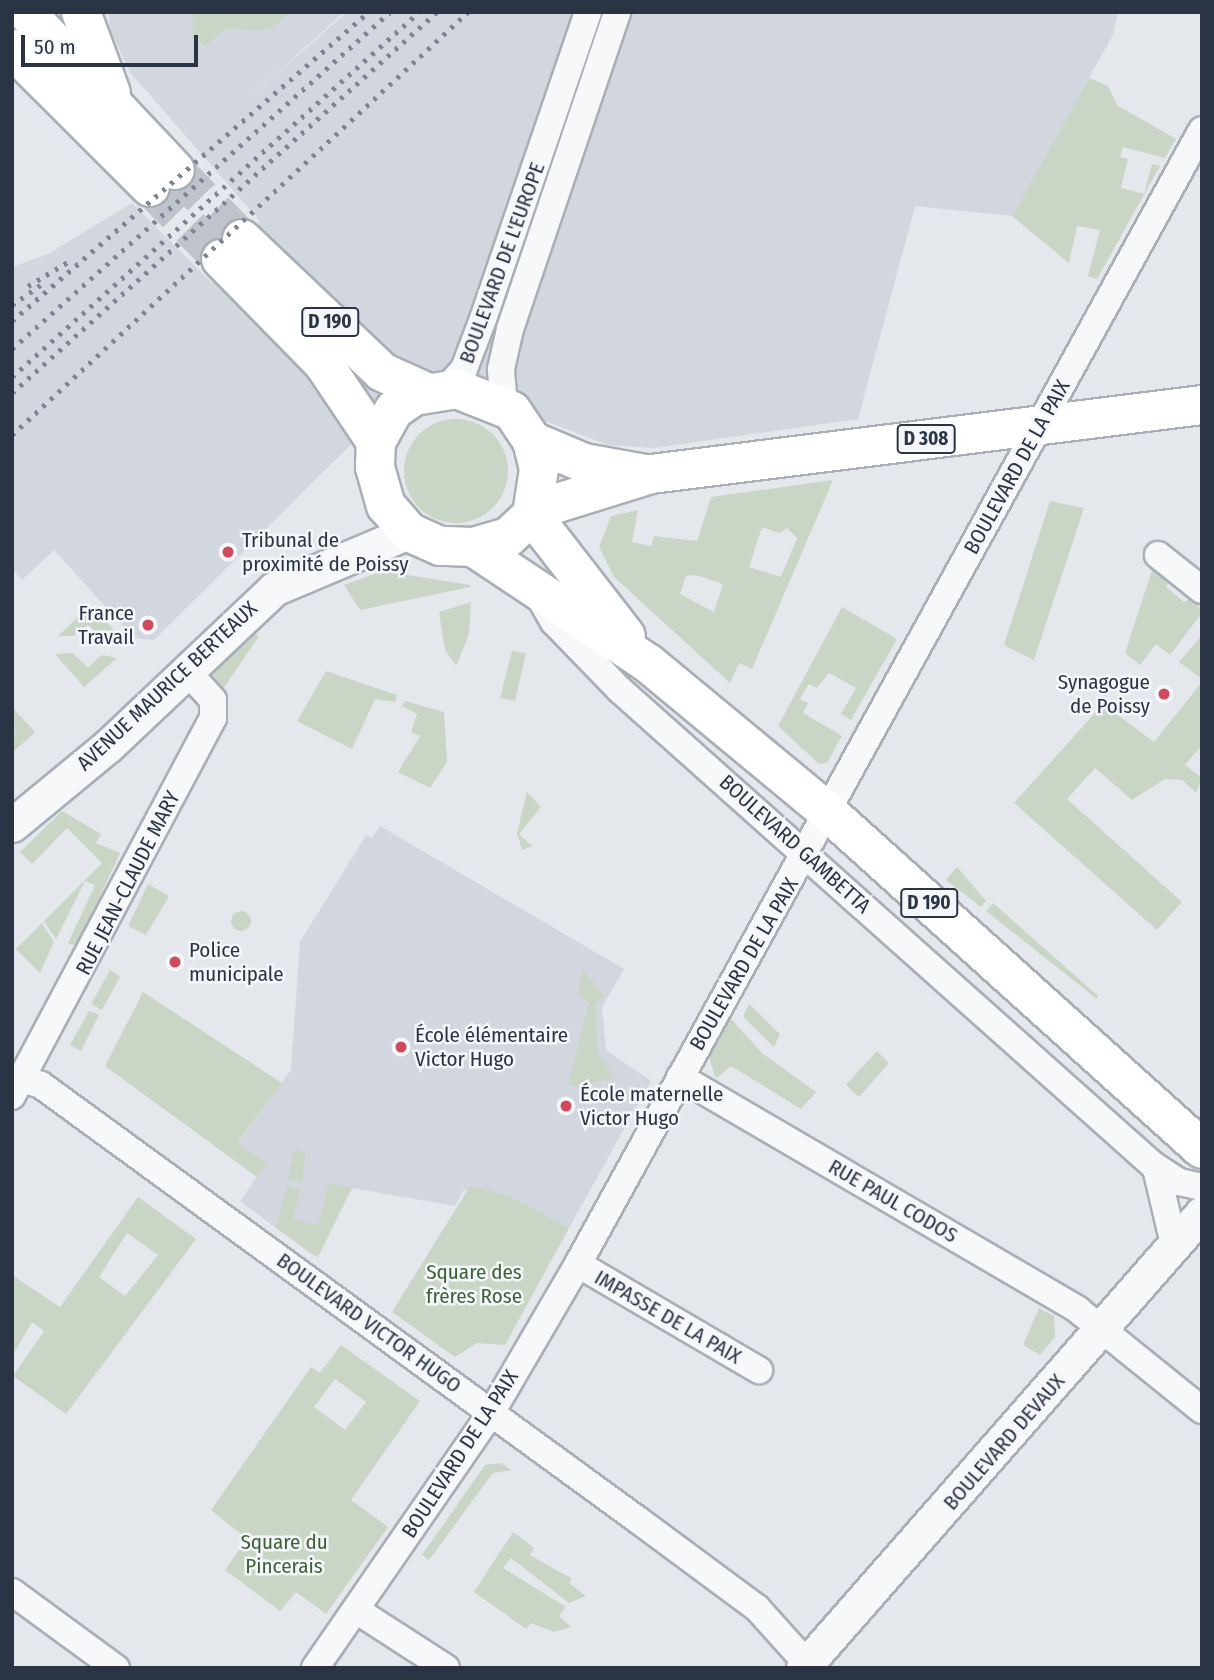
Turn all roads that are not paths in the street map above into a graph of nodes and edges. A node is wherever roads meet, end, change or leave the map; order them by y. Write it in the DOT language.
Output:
graph roads {
  1 [pos="26,12"];
  2 [pos="81,12"];
  3 [pos="587,13"];
  4 [pos="613,22"];
  5 [pos="12,49"];
  6 [pos="26,78"];
  7 [pos="116,108"];
  8 [pos="1202,130"];
  9 [pos="551,132"];
  10 [pos="562,169"];
  11 [pos="436,391"];
  12 [pos="504,405"];
  13 [pos="1202,405"];
  14 [pos="1039,424"];
  15 [pos="532,441"];
  16 [pos="376,442"];
  17 [pos="651,474"];
  18 [pos="534,513"];
  19 [pos="409,532"];
  20 [pos="473,547"];
  21 [pos="1158,555"];
  22 [pos="1202,590"];
  23 [pos="538,594"];
  24 [pos="649,664"];
  25 [pos="188,672"];
  26 [pos="828,812"];
  27 [pos="12,825"];
  28 [pos="807,854"];
  29 [pos="680,1077"];
  30 [pos="15,1083"];
  31 [pos="1202,1149"];
  32 [pos="1156,1168"];
  33 [pos="1202,1188"];
  34 [pos="1202,1213"];
  35 [pos="1174,1244"];
  36 [pos="578,1264"];
  37 [pos="1103,1329"];
  38 [pos="759,1370"];
  39 [pos="1202,1410"];
  40 [pos="491,1413"];
  41 [pos="12,1592"];
  42 [pos="356,1610"];
  43 [pos="107,1665"];
  44 [pos="807,1666"];
  45 [pos="315,1668"];
  46 [pos="446,1668"];
  1 -- 7 [label="main road"];
  2 -- 7 [label="main road"];
  3 -- 4 [label="street, BOULEVARD DE L'EUROPE"];
  3 -- 9 [label="street, BOULEVARD DE L'EUROPE"];
  4 -- 10 [label="street, BOULEVARD DE L'EUROPE"];
  5 -- 6 [label="main road"];
  6 -- 7 [label="main road"];
  8 -- 14 [label="street, BOULEVARD DE LA PAIX"];
  9 -- 10 [label="street, BOULEVARD DE L'EUROPE"];
  9 -- 11 [label="street, BOULEVARD DE L'EUROPE"];
  10 -- 12 [label="street, BOULEVARD DE L'EUROPE"];
  11 -- 12 [label="main road"];
  11 -- 16 [label="main road"];
  11 -- 16 [label="main road, D 190"];
  12 -- 15 [label="main road"];
  13 -- 14 [label="main road, D 308"];
  14 -- 17 [label="main road, D 308"];
  14 -- 26 [label="street, BOULEVARD DE LA PAIX"];
  15 -- 17 [label="main road, D 308"];
  15 -- 18 [label="main road"];
  16 -- 19 [label="main road"];
  17 -- 18 [label="main road, D 308"];
  18 -- 20 [label="main road"];
  18 -- 24 [label="main road, BOULEVARD GAMBETTA / D 190"];
  19 -- 20 [label="main road"];
  19 -- 25 [label="street, AVENUE MAURICE BERTEAUX"];
  20 -- 23 [label="main road, BOULEVARD GAMBETTA"];
  21 -- 22 [label="street"];
  23 -- 24 [label="main road, BOULEVARD GAMBETTA"];
  23 -- 28 [label="street, BOULEVARD GAMBETTA"];
  24 -- 26 [label="main road, BOULEVARD GAMBETTA / D 190"];
  25 -- 27 [label="street, AVENUE MAURICE BERTEAUX"];
  25 -- 30 [label="street, RUE JEAN-CLAUDE MARY"];
  26 -- 28 [label="street, BOULEVARD DE LA PAIX"];
  26 -- 31 [label="main road, BOULEVARD GAMBETTA / D 190"];
  28 -- 29 [label="street, BOULEVARD DE LA PAIX"];
  28 -- 32 [label="street, BOULEVARD GAMBETTA"];
  29 -- 36 [label="street, BOULEVARD DE LA PAIX"];
  29 -- 37 [label="street, RUE PAUL CODOS"];
  30 -- 40 [label="street, BOULEVARD VICTOR HUGO"];
  32 -- 33 [label="street, BOULEVARD GAMBETTA"];
  32 -- 35 [label="street"];
  34 -- 35 [label="street, BOULEVARD DEVAUX"];
  35 -- 37 [label="street, BOULEVARD DEVAUX"];
  36 -- 38 [label="street, IMPASSE DE LA PAIX"];
  36 -- 40 [label="street, BOULEVARD DE LA PAIX"];
  37 -- 39 [label="street, RUE PAUL CODOS"];
  37 -- 44 [label="street, BOULEVARD DEVAUX"];
  40 -- 42 [label="street, BOULEVARD DE LA PAIX"];
  40 -- 44 [label="street, BOULEVARD VICTOR HUGO"];
  41 -- 43 [label="street"];
  42 -- 45 [label="street, BOULEVARD DE LA PAIX"];
  42 -- 46 [label="street"];
}
